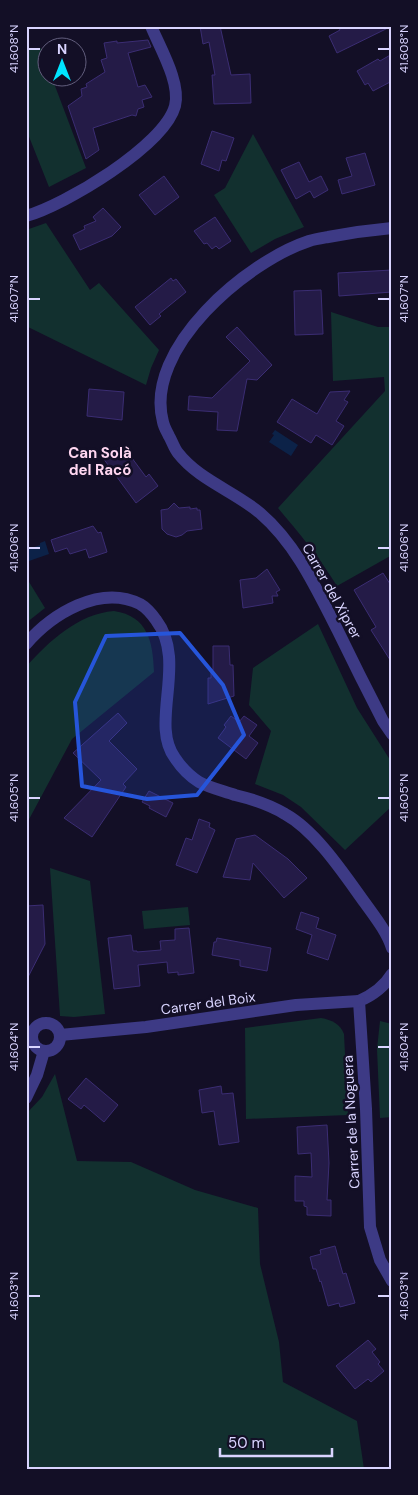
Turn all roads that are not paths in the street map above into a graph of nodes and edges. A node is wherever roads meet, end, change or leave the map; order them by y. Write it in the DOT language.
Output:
graph roads {
  1 [pos="151,26"];
  2 [pos="26,216"];
  3 [pos="392,228"];
  4 [pos="26,644"];
  5 [pos="392,734"];
  6 [pos="392,948"];
  7 [pos="392,974"];
  8 [pos="359,1001"];
  9 [pos="30,1031"];
  10 [pos="60,1036"];
  11 [pos="44,1051"];
  12 [pos="26,1098"];
  13 [pos="392,1281"];
  1 -- 2 [label="street"];
  3 -- 5 [label="street, Carrer del Xiprer"];
  4 -- 6 [label="street"];
  7 -- 8 [label="street"];
  8 -- 10 [label="street, Carrer del Boix"];
  8 -- 13 [label="street, Carrer de la Noguera"];
  9 -- 10 [label="street"];
  9 -- 11 [label="street"];
  10 -- 11 [label="street"];
  11 -- 12 [label="street"];
}
